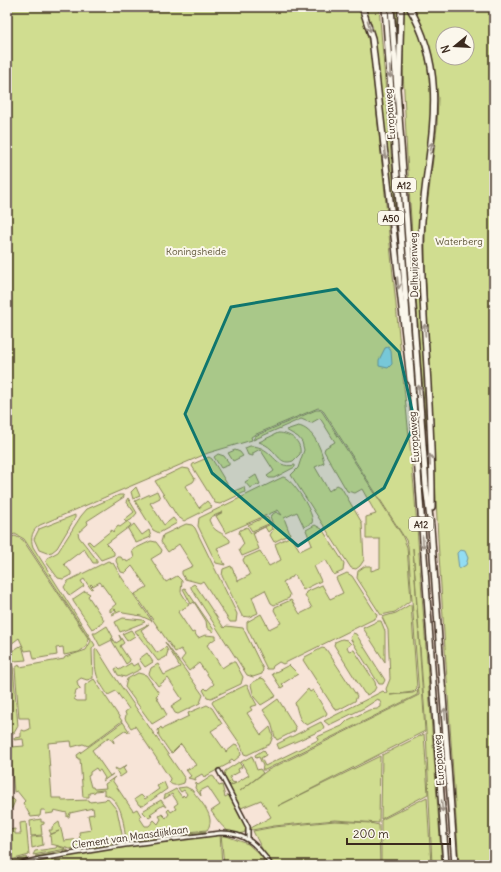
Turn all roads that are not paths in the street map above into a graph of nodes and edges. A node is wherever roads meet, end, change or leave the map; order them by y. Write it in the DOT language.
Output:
graph roads {
  1 [pos="362,7"];
  2 [pos="382,7"];
  3 [pos="385,7"];
  4 [pos="391,7"];
  5 [pos="410,7"];
  6 [pos="401,10"];
  7 [pos="387,33"];
  8 [pos="398,99"];
  9 [pos="412,392"];
  10 [pos="431,527"];
  11 [pos="218,771"];
  12 [pos="248,839"];
  13 [pos="15,865"];
  14 [pos="271,865"];
  15 [pos="446,865"];
  16 [pos="455,865"];
  1 -- 9 [label="highway, Delhuijzenweg / A50, one-way"];
  2 -- 7 [label="highway, A12"];
  3 -- 7 [label="highway, Europaweg / A12"];
  4 -- 8 [label="highway, Europaweg / A12"];
  10 -- 5 [label="highway, Delhuijzenweg, one-way"];
  6 -- 8 [label="highway, A12"];
  7 -- 9 [label="highway, Europaweg / A12, one-way"];
  10 -- 8 [label="highway, Europaweg / A12, one-way"];
  9 -- 15 [label="highway, Europaweg / A12, one-way"];
  16 -- 10 [label="highway, Europaweg / A12, one-way"];
  11 -- 12 [label="street"];
  12 -- 13 [label="street, Clement van Maasdijklaan"];
  12 -- 14 [label="street, Clement van Maasdijklaan"];
}
